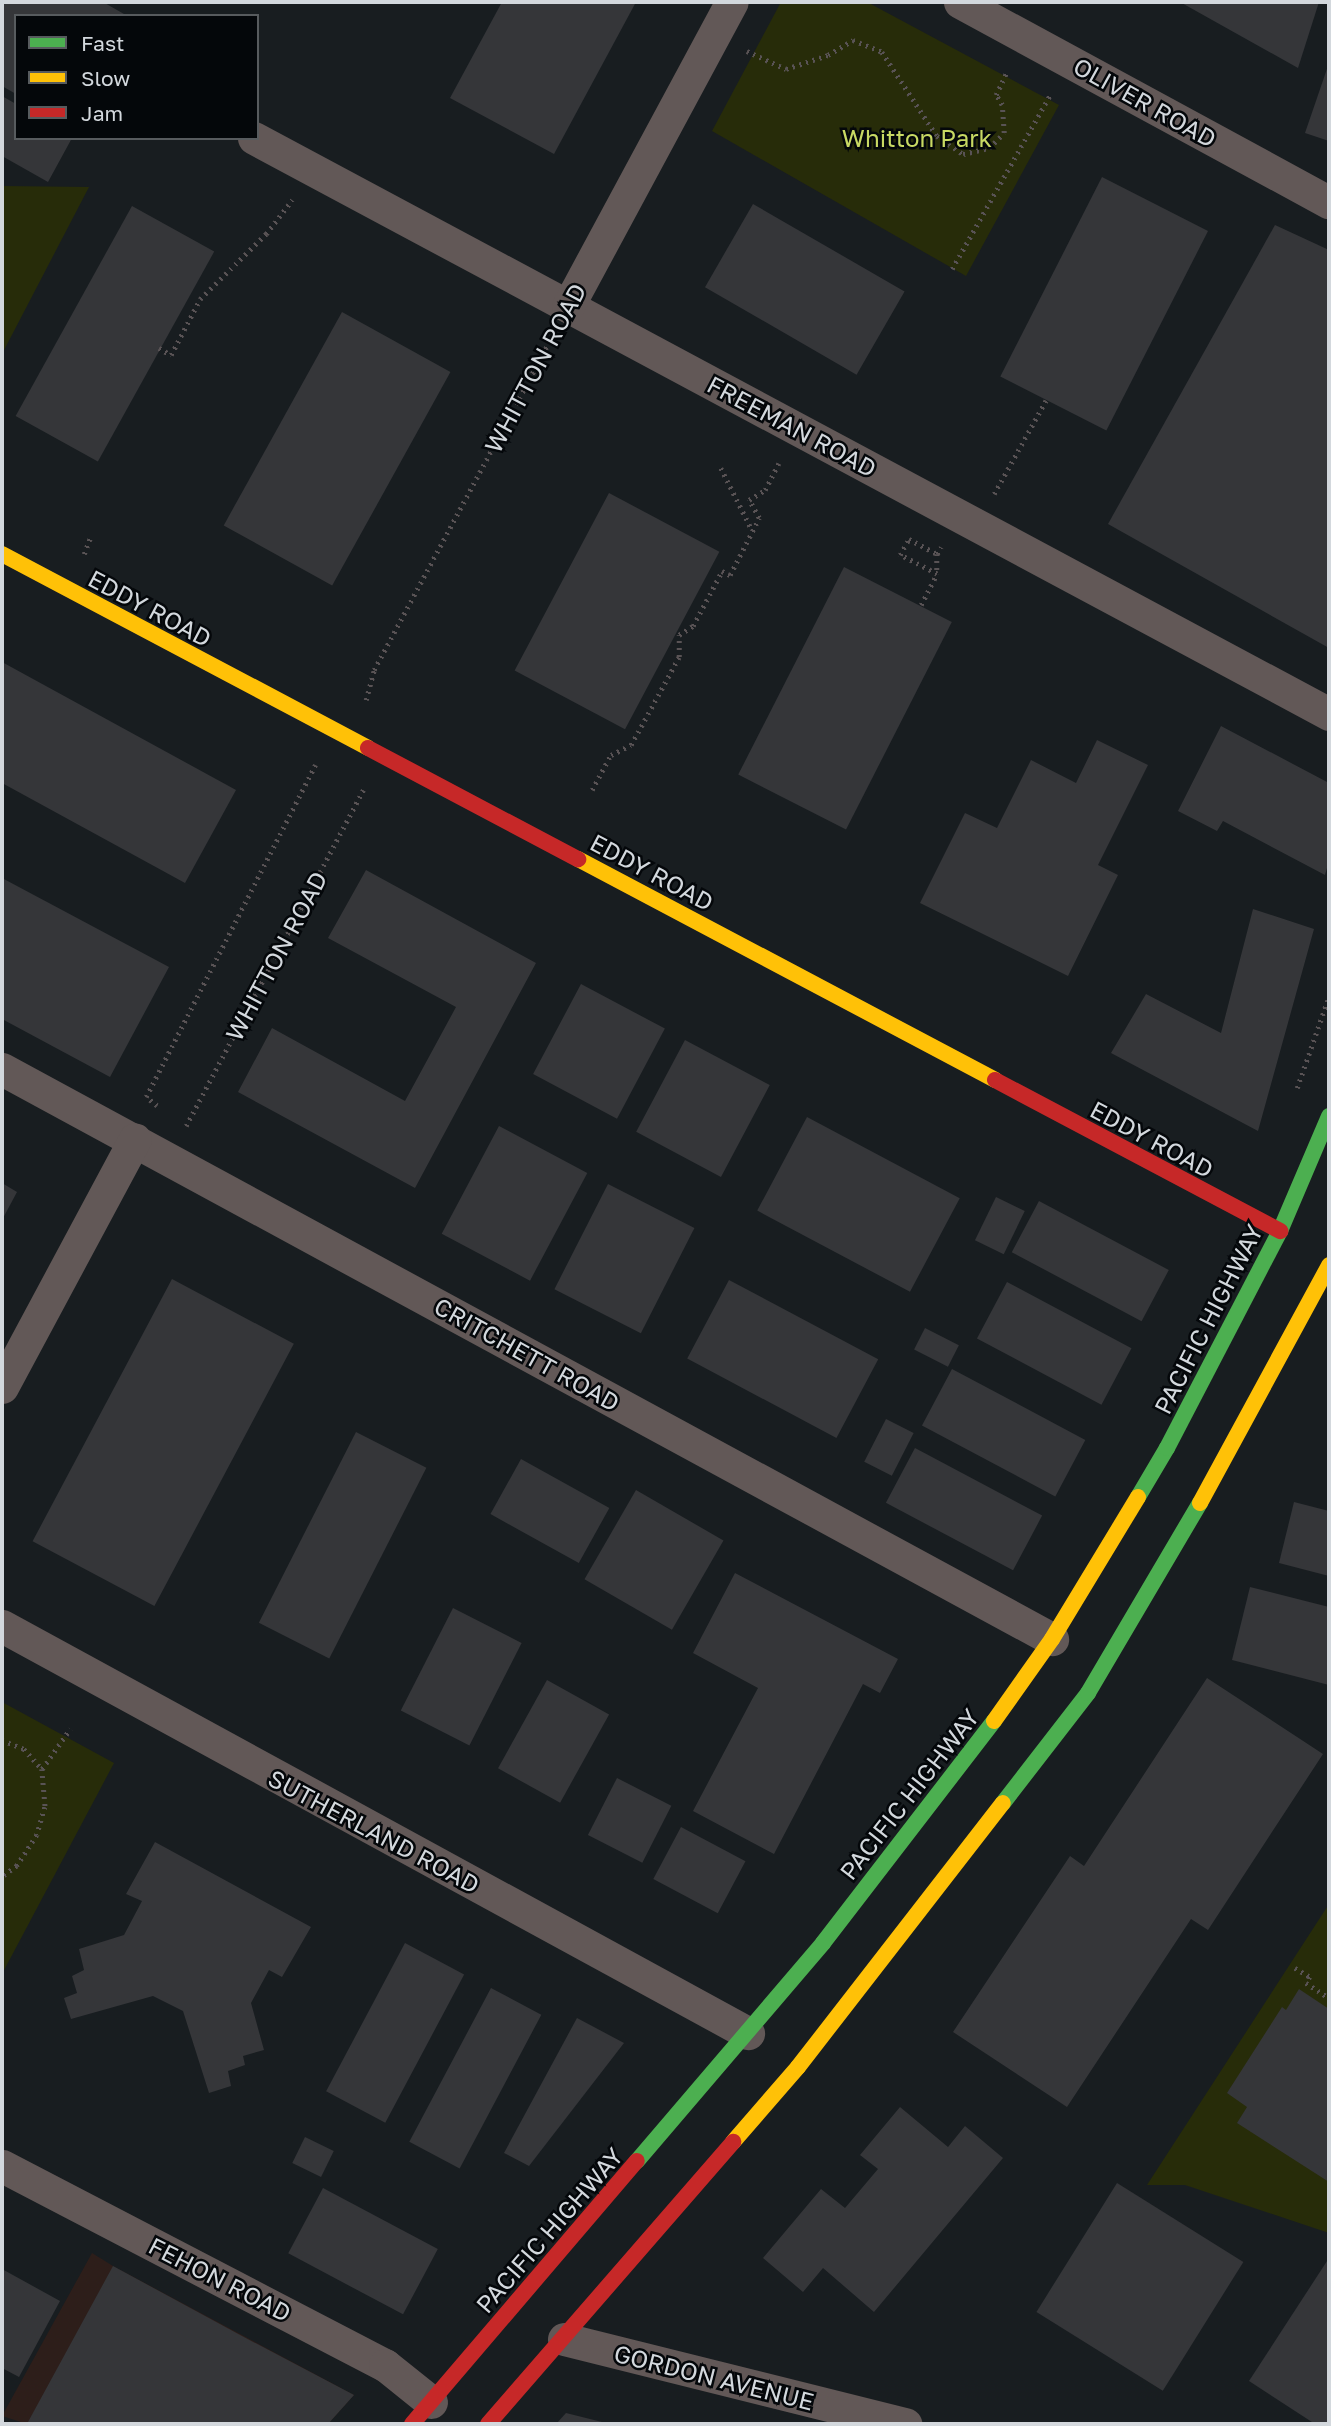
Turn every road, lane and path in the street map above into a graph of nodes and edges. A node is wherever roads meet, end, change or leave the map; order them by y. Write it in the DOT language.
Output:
graph roads {
  1 [pos="732,2"];
  2 [pos="960,2"];
  3 [pos="743,50"];
  4 [pos="1007,71"];
  5 [pos="1051,94"];
  6 [pos="258,140"];
  7 [pos="297,193"];
  8 [pos="1329,202"];
  9 [pos="952,269"];
  10 [pos="568,306"];
  11 [pos="159,348"];
  12 [pos="1046,400"];
  13 [pos="780,462"];
  14 [pos="721,468"];
  15 [pos="994,494"];
  16 [pos="753,531"];
  17 [pos="942,545"];
  18 [pos="2,554"];
  19 [pos="937,554"];
  20 [pos="937,574"];
  21 [pos="921,605"];
  22 [pos="1329,714"];
  23 [pos="333,731"];
  24 [pos="355,741"];
  25 [pos="382,753"];
  26 [pos="592,790"];
  27 [pos="1329,996"];
  28 [pos="2,1069"];
  29 [pos="1295,1094"];
  30 [pos="166,1112"];
  31 [pos="1329,1116"];
  32 [pos="176,1119"];
  33 [pos="187,1126"];
  34 [pos="135,1139"];
  35 [pos="169,1158"];
  36 [pos="1280,1231"];
  37 [pos="1329,1265"];
  38 [pos="2,1387"];
  39 [pos="2,1626"];
  40 [pos="1052,1639"];
  41 [pos="70,1729"];
  42 [pos="2,1740"];
  43 [pos="42,1769"];
  44 [pos="2,1877"];
  45 [pos="1295,1968"];
  46 [pos="1329,1998"];
  47 [pos="748,2033"];
  48 [pos="2,2166"];
  49 [pos="564,2339"];
  50 [pos="422,2413"];
  51 [pos="488,2424"];
  52 [pos="906,2424"];
  1 -- 10 [label="street, WHITTON ROAD"];
  2 -- 8 [label="street, OLIVER ROAD"];
  3 -- 4 [label="path"];
  5 -- 9 [label="path"];
  6 -- 10 [label="street, FREEMAN ROAD"];
  7 -- 11 [label="path"];
  10 -- 22 [label="street, FREEMAN ROAD"];
  10 -- 24 [label="path, WHITTON ROAD"];
  12 -- 15 [label="path"];
  13 -- 16 [label="path"];
  14 -- 16 [label="path"];
  16 -- 26 [label="path"];
  17 -- 19 [label="path"];
  18 -- 23 [label="main road, EDDY ROAD"];
  19 -- 20 [label="path"];
  19 -- 20 [label="path"];
  20 -- 21 [label="path"];
  23 -- 24 [label="main road, EDDY ROAD"];
  23 -- 30 [label="path"];
  24 -- 25 [label="main road, EDDY ROAD"];
  25 -- 33 [label="path, WHITTON ROAD"];
  25 -- 36 [label="main road, EDDY ROAD"];
  27 -- 29 [label="path"];
  28 -- 34 [label="street, CRITCHETT ROAD"];
  31 -- 36 [label="main road, PACIFIC HIGHWAY"];
  32 -- 33 [label="path"];
  33 -- 35 [label="path, WHITTON ROAD"];
  34 -- 35 [label="street, CRITCHETT ROAD"];
  34 -- 38 [label="street"];
  35 -- 40 [label="street, CRITCHETT ROAD"];
  36 -- 40 [label="main road, PACIFIC HIGHWAY"];
  37 -- 49 [label="main road"];
  39 -- 47 [label="street, SUTHERLAND ROAD"];
  40 -- 47 [label="main road, PACIFIC HIGHWAY"];
  41 -- 43 [label="path"];
  42 -- 43 [label="path"];
  43 -- 44 [label="path"];
  45 -- 46 [label="path"];
  47 -- 50 [label="main road, PACIFIC HIGHWAY"];
  48 -- 50 [label="street, FEHON ROAD"];
  49 -- 51 [label="main road"];
  49 -- 52 [label="street, GORDON AVENUE"];
}
